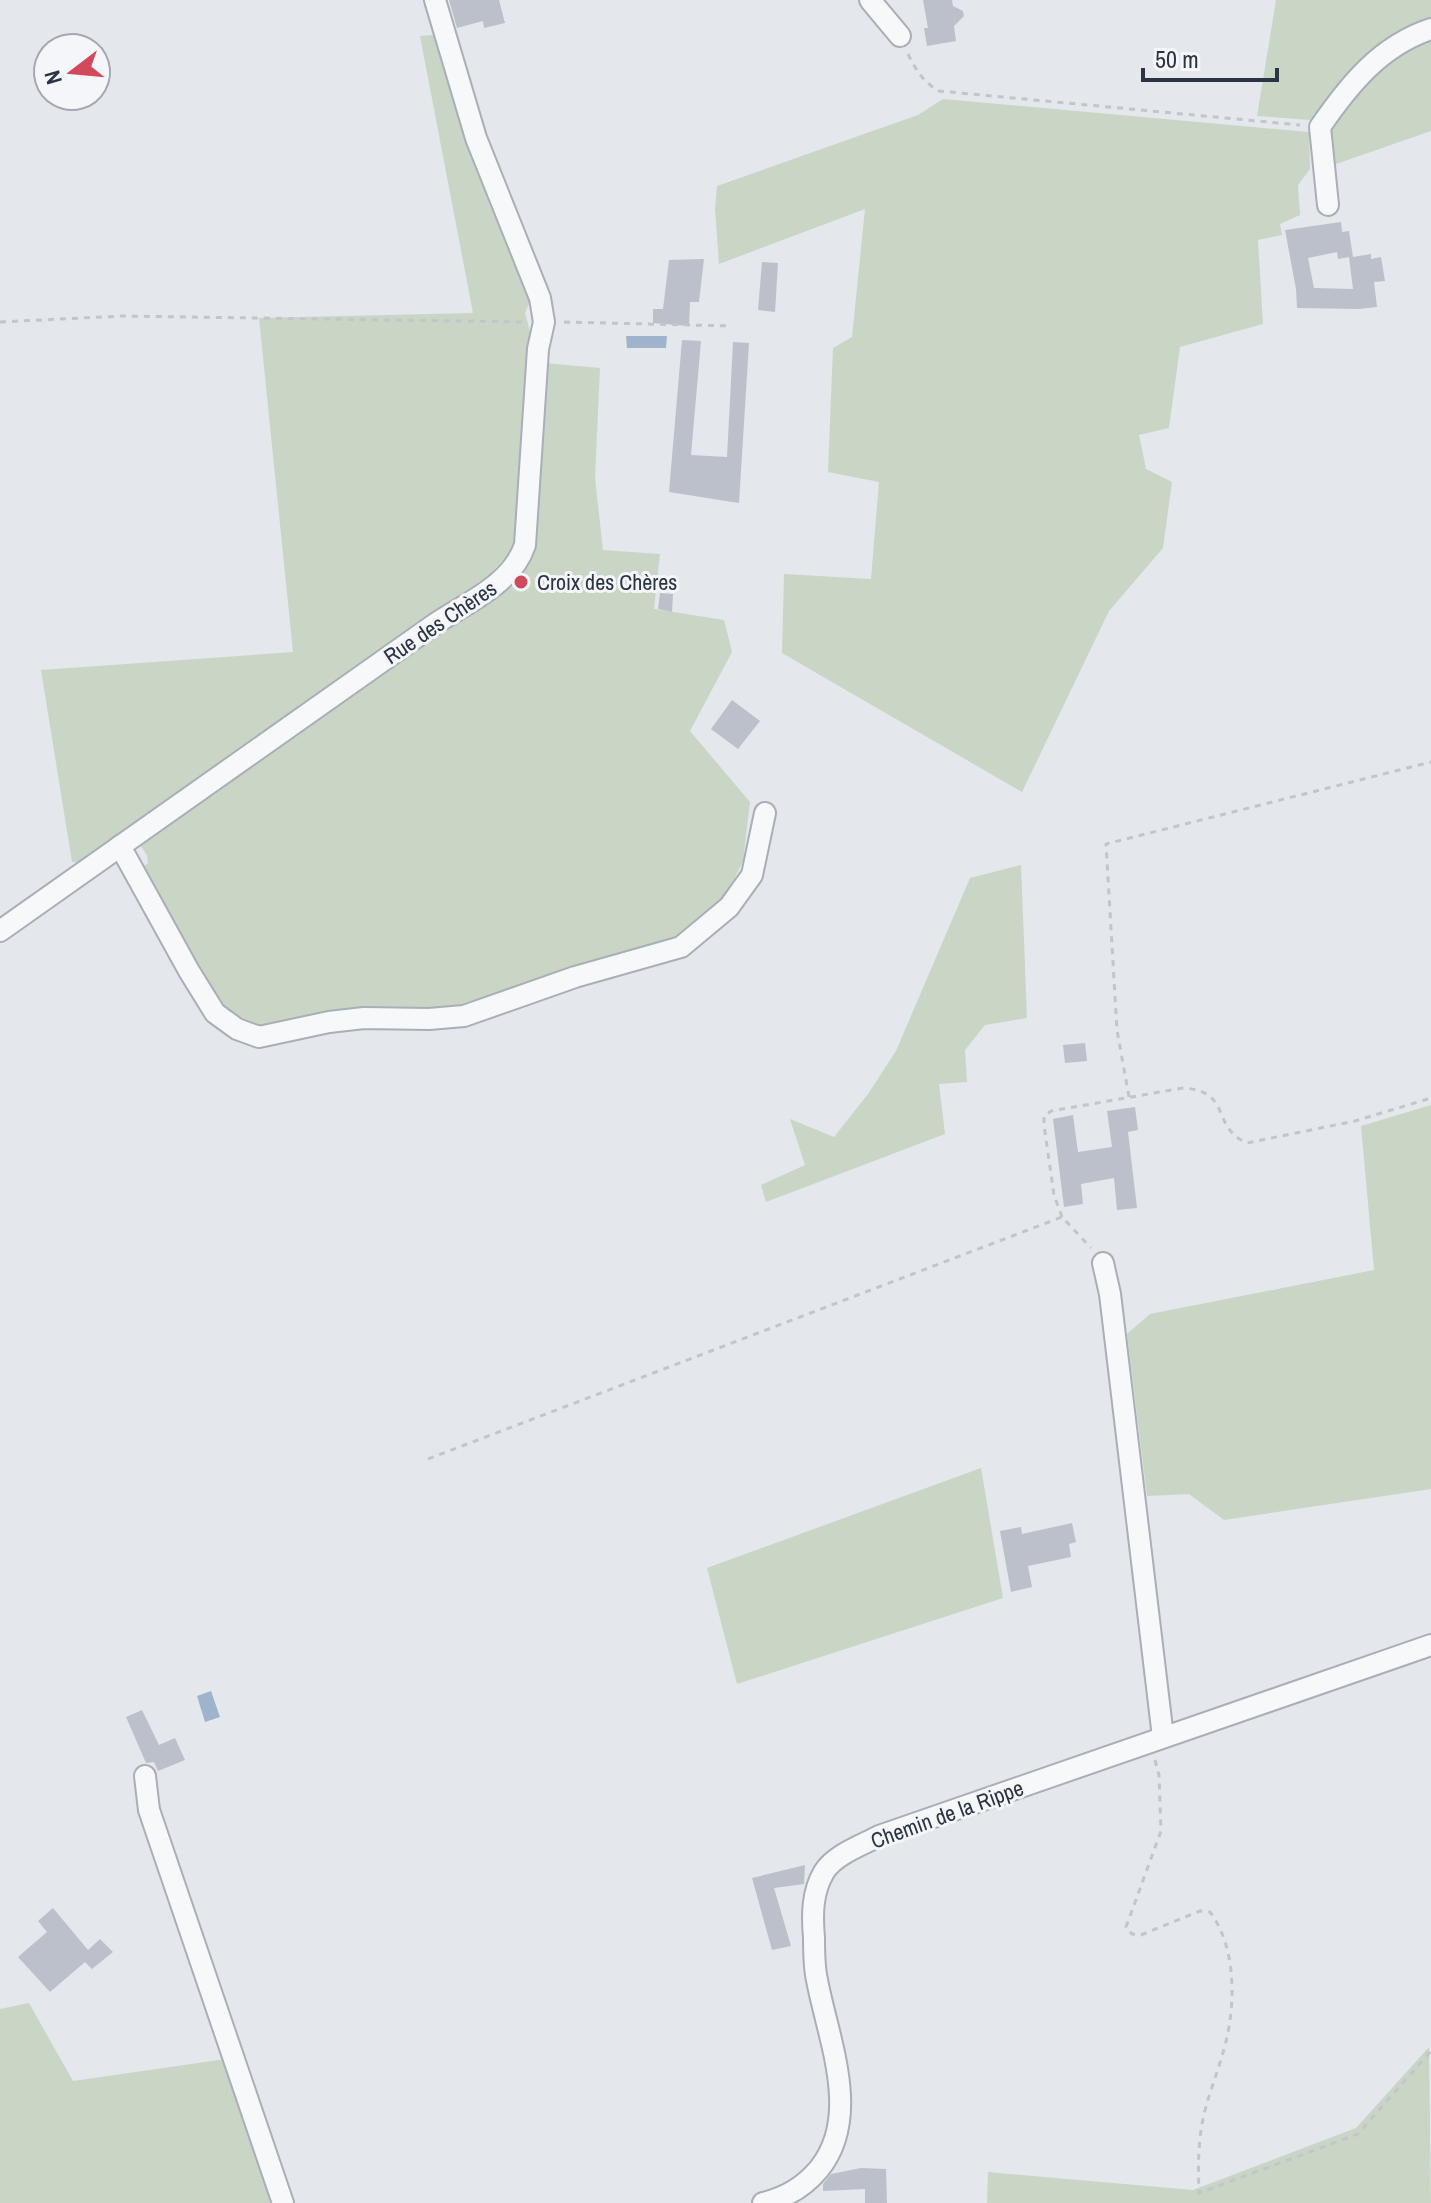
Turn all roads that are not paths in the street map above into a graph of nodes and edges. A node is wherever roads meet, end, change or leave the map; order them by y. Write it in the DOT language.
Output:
graph roads {
  1 [pos="435,0"];
  2 [pos="870,0"];
  3 [pos="1431,29"];
  4 [pos="900,36"];
  5 [pos="1328,205"];
  6 [pos="765,813"];
  7 [pos="120,846"];
  8 [pos="0,931"];
  9 [pos="1103,1263"];
  10 [pos="1431,1645"];
  11 [pos="1157,1739"];
  12 [pos="145,1776"];
  13 [pos="283,2203"];
  14 [pos="763,2203"];
  1 -- 7 [label="street, Rue des Chères"];
  2 -- 4 [label="street"];
  3 -- 5 [label="street"];
  6 -- 7 [label="street"];
  7 -- 8 [label="street, Rue des Chères"];
  9 -- 11 [label="street"];
  10 -- 11 [label="street, Chemin de la Rippe"];
  11 -- 14 [label="street, Chemin de la Rippe"];
  12 -- 13 [label="street"];
}
